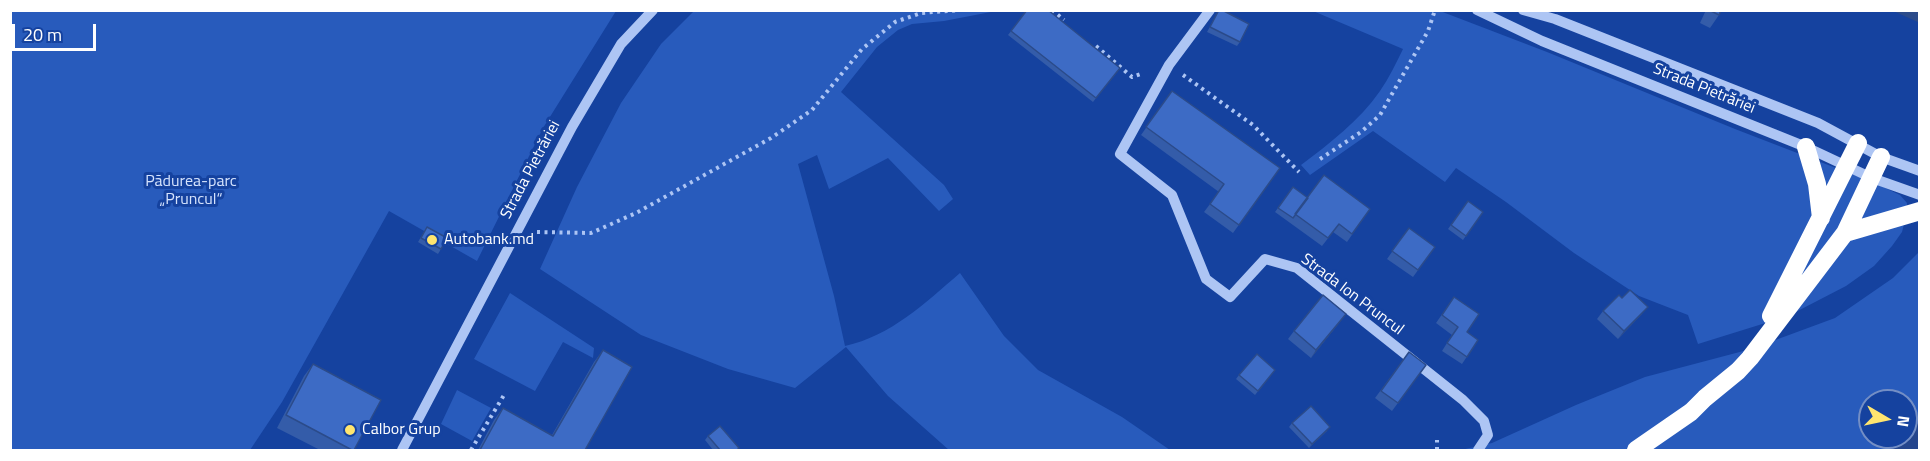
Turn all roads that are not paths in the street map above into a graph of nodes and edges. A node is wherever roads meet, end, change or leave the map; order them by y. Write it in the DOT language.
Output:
graph roads {
  1 [pos="653,10"];
  2 [pos="1210,10"];
  3 [pos="1477,10"];
  4 [pos="1523,10"];
  5 [pos="1858,143"];
  6 [pos="1806,147"];
  7 [pos="1881,157"];
  8 [pos="1847,166"];
  9 [pos="1920,171"];
  10 [pos="1872,178"];
  11 [pos="1920,195"];
  12 [pos="1920,211"];
  13 [pos="1821,219"];
  14 [pos="1845,233"];
  15 [pos="1750,358"];
  16 [pos="402,450"];
  17 [pos="1478,450"];
  18 [pos="1636,450"];
  1 -- 16 [label="street, Strada Pietrăriei"];
  2 -- 17 [label="street, Strada Ion Pruncul"];
  3 -- 6 [label="street, Strada Pietrăriei"];
  4 -- 5 [label="street, Strada Pietrăriei"];
  5 -- 7 [label="street, Strada Pietrăriei"];
  5 -- 8 [label="highway"];
  6 -- 8 [label="street, Strada Pietrăriei"];
  6 -- 13 [label="highway"];
  7 -- 9 [label="street, Strada Pietrăriei"];
  7 -- 10 [label="highway"];
  8 -- 10 [label="street, Strada Pietrăriei"];
  8 -- 13 [label="highway"];
  10 -- 11 [label="street, Strada Pietrăriei"];
  10 -- 14 [label="highway"];
  12 -- 14 [label="highway"];
  13 -- 15 [label="highway"];
  14 -- 15 [label="highway"];
  15 -- 18 [label="highway"];
}
